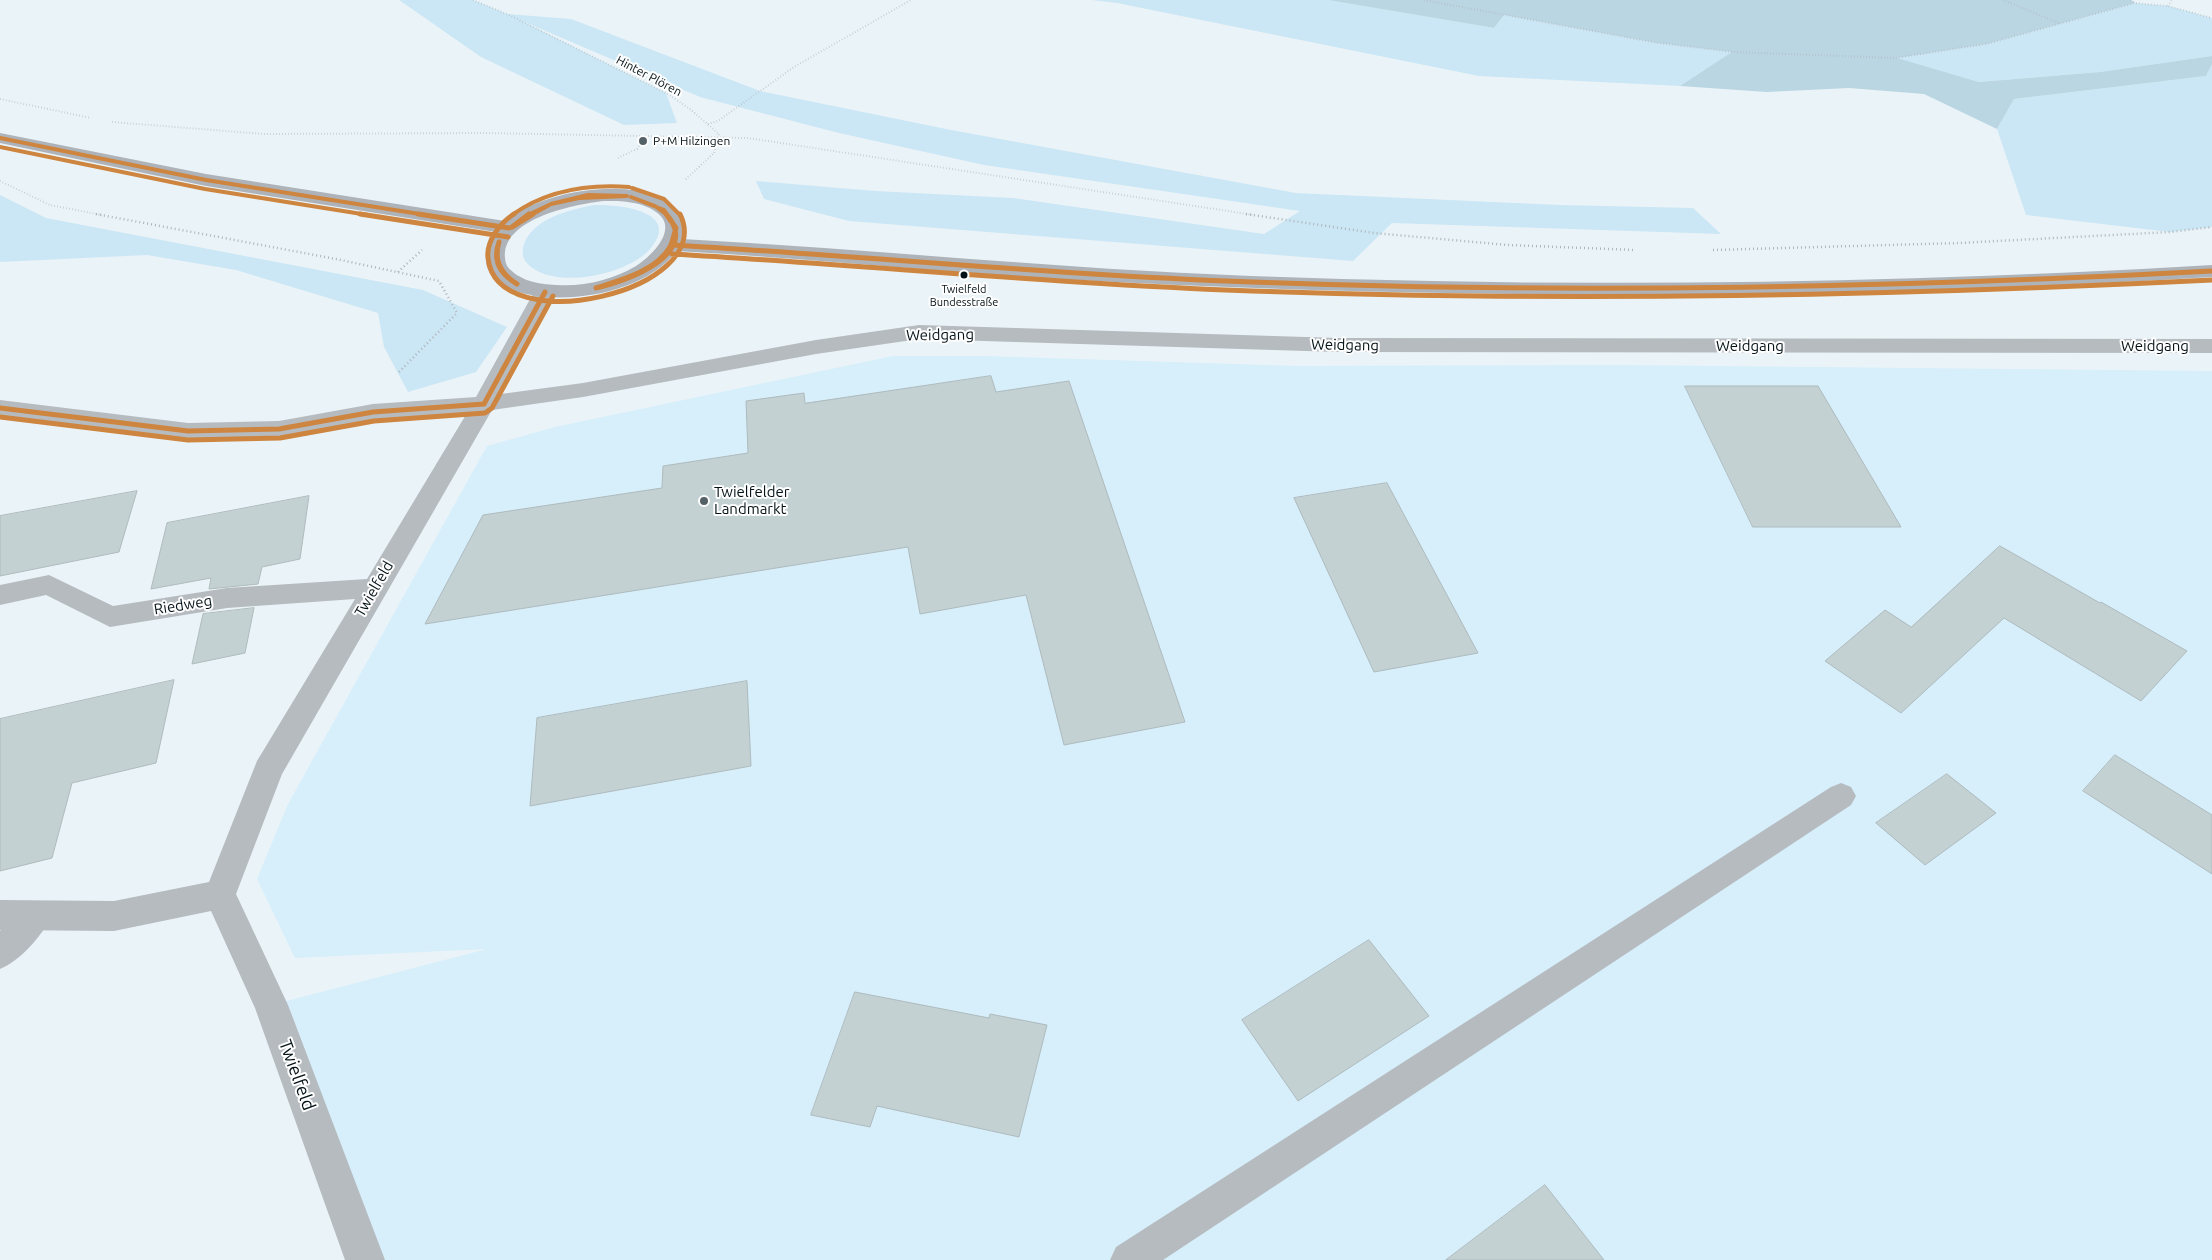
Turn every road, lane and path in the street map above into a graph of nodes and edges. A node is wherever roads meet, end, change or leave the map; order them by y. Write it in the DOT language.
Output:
graph roads {
  1 [pos="474,0"];
  2 [pos="911,0"];
  3 [pos="1424,0"];
  4 [pos="2003,0"];
  5 [pos="2131,0"];
  6 [pos="2172,0"];
  7 [pos="2135,3"];
  8 [pos="2168,6"];
  9 [pos="2212,18"];
  10 [pos="2061,24"];
  11 [pos="0,99"];
  12 [pos="95,119"];
  13 [pos="104,120"];
  14 [pos="707,124"];
  15 [pos="0,138"];
  16 [pos="718,138"];
  17 [pos="0,180"];
  18 [pos="650,201"];
  19 [pos="2212,227"];
  20 [pos="509,228"];
  21 [pos="672,245"];
  22 [pos="1642,250"];
  23 [pos="1711,250"];
  24 [pos="2212,270"];
  25 [pos="545,292"];
  26 [pos="2212,346"];
  27 [pos="484,404"];
  28 [pos="0,408"];
  29 [pos="373,412"];
  30 [pos="374,588"];
  31 [pos="0,595"];
  32 [pos="1841,796"];
  33 [pos="220,894"];
  34 [pos="0,914"];
  35 [pos="36,915"];
  36 [pos="0,954"];
  37 [pos="365,1260"];
  38 [pos="1129,1260"];
  1 -- 14 [label="path, Hinter Plören"];
  2 -- 14 [label="path"];
  3 -- 10 [label="path"];
  4 -- 10 [label="path"];
  5 -- 7 [label="path"];
  6 -- 8 [label="path"];
  7 -- 8 [label="path"];
  7 -- 10 [label="path"];
  8 -- 9 [label="path"];
  11 -- 12 [label="path"];
  13 -- 16 [label="path"];
  14 -- 16 [label="path, Hinter Plören"];
  15 -- 20 [label="main road"];
  16 -- 18 [label="path"];
  16 -- 22 [label="path"];
  17 -- 29 [label="path"];
  18 -- 20 [label="main road"];
  18 -- 21 [label="main road"];
  19 -- 23 [label="path"];
  20 -- 25 [label="main road"];
  21 -- 24 [label="main road"];
  21 -- 25 [label="main road"];
  25 -- 27 [label="street, Twielfeld"];
  26 -- 27 [label="street, Weidgang"];
  27 -- 29 [label="street, Weidgang"];
  27 -- 30 [label="street, Twielfeld"];
  28 -- 29 [label="street, Weidgang"];
  30 -- 31 [label="street, Riedweg"];
  30 -- 33 [label="street, Twielfeld"];
  32 -- 38 [label="lane"];
  33 -- 35 [label="street"];
  33 -- 37 [label="street, Twielfeld"];
  34 -- 35 [label="street"];
  35 -- 36 [label="lane"];
}
